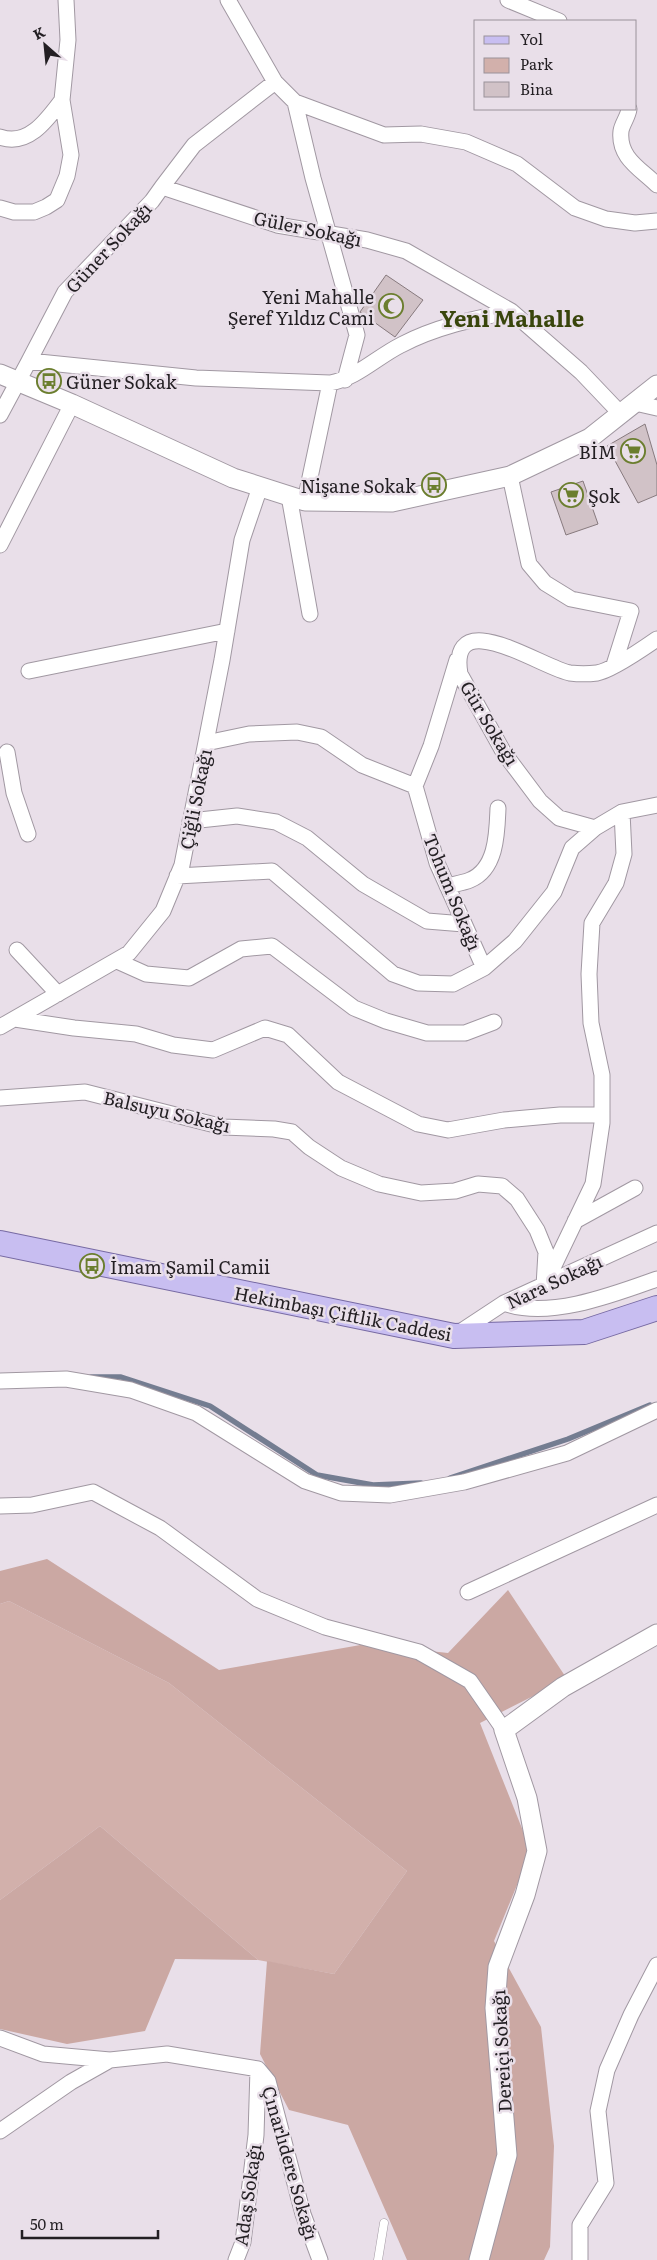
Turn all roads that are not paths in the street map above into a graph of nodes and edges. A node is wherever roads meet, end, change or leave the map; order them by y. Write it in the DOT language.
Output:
graph roads {
  1 [pos="66,0"];
  2 [pos="228,0"];
  3 [pos="508,0"];
  4 [pos="558,20"];
  5 [pos="275,82"];
  6 [pos="62,100"];
  7 [pos="295,102"];
  8 [pos="629,110"];
  9 [pos="0,137"];
  10 [pos="657,186"];
  11 [pos="162,187"];
  12 [pos="0,208"];
  13 [pos="657,221"];
  14 [pos="330,234"];
  15 [pos="511,312"];
  16 [pos="29,361"];
  17 [pos="8,378"];
  18 [pos="338,382"];
  19 [pos="657,385"];
  20 [pos="72,404"];
  21 [pos="628,408"];
  22 [pos="657,408"];
  23 [pos="0,415"];
  24 [pos="510,476"];
  25 [pos="260,487"];
  26 [pos="297,499"];
  27 [pos="0,545"];
  28 [pos="310,614"];
  29 [pos="227,631"];
  30 [pos="657,639"];
  31 [pos="458,659"];
  32 [pos="614,665"];
  33 [pos="29,671"];
  34 [pos="206,743"];
  35 [pos="4,746"];
  36 [pos="0,766"];
  37 [pos="415,786"];
  38 [pos="657,805"];
  39 [pos="498,808"];
  40 [pos="622,812"];
  41 [pos="190,822"];
  42 [pos="595,828"];
  43 [pos="28,834"];
  44 [pos="177,876"];
  45 [pos="447,886"];
  46 [pos="464,924"];
  47 [pos="16,950"];
  48 [pos="117,961"];
  49 [pos="484,968"];
  50 [pos="58,994"];
  51 [pos="14,1019"];
  52 [pos="494,1022"];
  53 [pos="0,1027"];
  54 [pos="0,1098"];
  55 [pos="602,1115"];
  56 [pos="635,1188"];
  57 [pos="575,1221"];
  58 [pos="657,1233"];
  59 [pos="0,1243"];
  60 [pos="657,1279"];
  61 [pos="544,1286"];
  62 [pos="504,1303"];
  63 [pos="657,1308"];
  64 [pos="454,1336"];
  65 [pos="0,1381"];
  66 [pos="657,1410"];
  67 [pos="657,1505"];
  68 [pos="0,1506"];
  69 [pos="468,1592"];
  70 [pos="657,1634"];
  71 [pos="504,1730"];
  72 [pos="657,1965"];
  73 [pos="0,2038"];
  74 [pos="110,2060"];
  75 [pos="258,2069"];
  76 [pos="0,2131"];
  77 [pos="384,2223"];
  78 [pos="236,2260"];
  79 [pos="320,2260"];
  80 [pos="378,2260"];
  81 [pos="479,2260"];
  82 [pos="580,2260"];
  1 -- 6 [label="street"];
  2 -- 5 [label="street"];
  3 -- 4 [label="street"];
  5 -- 7 [label="street"];
  5 -- 11 [label="street"];
  6 -- 9 [label="street"];
  6 -- 12 [label="street"];
  7 -- 13 [label="street"];
  7 -- 14 [label="street"];
  8 -- 10 [label="street"];
  11 -- 14 [label="street, Güler Sokağı"];
  11 -- 16 [label="street, Güner Sokağı"];
  14 -- 15 [label="street, Güler Sokağı"];
  14 -- 18 [label="street"];
  15 -- 18 [label="street"];
  15 -- 21 [label="street, Güler Sokağı"];
  16 -- 17 [label="street, Güner Sokağı"];
  16 -- 18 [label="street"];
  17 -- 20 [label="street"];
  17 -- 23 [label="street, Güner Sokağı"];
  18 -- 26 [label="street"];
  19 -- 21 [label="street"];
  20 -- 25 [label="street"];
  20 -- 27 [label="street"];
  21 -- 22 [label="street"];
  21 -- 24 [label="street"];
  24 -- 26 [label="street"];
  24 -- 32 [label="street"];
  25 -- 26 [label="street"];
  25 -- 29 [label="street, Çiğli Sokağı"];
  26 -- 28 [label="street"];
  29 -- 33 [label="street"];
  29 -- 34 [label="street, Çiğli Sokağı"];
  30 -- 32 [label="street, Gür Sokağı"];
  31 -- 32 [label="street, Gür Sokağı"];
  31 -- 37 [label="street"];
  31 -- 42 [label="street, Gür Sokağı"];
  34 -- 37 [label="street"];
  34 -- 41 [label="street, Çiğli Sokağı"];
  35 -- 36 [label="street"];
  35 -- 43 [label="street"];
  37 -- 45 [label="street, Tohum Sokağı"];
  38 -- 40 [label="street"];
  39 -- 45 [label="street"];
  40 -- 42 [label="street"];
  40 -- 55 [label="street"];
  41 -- 44 [label="street, Çiğli Sokağı"];
  41 -- 46 [label="street"];
  42 -- 49 [label="street"];
  44 -- 48 [label="street, Çiğli Sokağı"];
  44 -- 49 [label="street"];
  45 -- 46 [label="street, Tohum Sokağı"];
  46 -- 49 [label="street, Tohum Sokağı"];
  47 -- 50 [label="street"];
  48 -- 50 [label="street, Çiğli Sokağı"];
  48 -- 52 [label="street"];
  50 -- 51 [label="street, Çiğli Sokağı"];
  51 -- 53 [label="street, Çiğli Sokağı"];
  51 -- 55 [label="street"];
  54 -- 61 [label="street, Balsuyu Sokağı"];
  55 -- 57 [label="street"];
  56 -- 57 [label="street"];
  57 -- 61 [label="street"];
  58 -- 61 [label="street, Nara Sokağı"];
  59 -- 64 [label="main road, Hekimbaşı Çiftlik Caddesi"];
  60 -- 62 [label="street"];
  61 -- 62 [label="street, Nara Sokağı"];
  62 -- 64 [label="street, Nara Sokağı"];
  63 -- 64 [label="main road, Hekimbaşı Çiftlik Caddesi"];
  65 -- 66 [label="street"];
  67 -- 69 [label="street"];
  68 -- 71 [label="street"];
  70 -- 71 [label="street"];
  71 -- 81 [label="street, Dereiçi Sokağı"];
  72 -- 82 [label="street"];
  73 -- 74 [label="street"];
  74 -- 75 [label="street"];
  74 -- 76 [label="street"];
  75 -- 78 [label="street, Adaş Sokağı"];
  75 -- 79 [label="street, Çınarlıdere Sokağı"];
  77 -- 80 [label="lane"];
}
